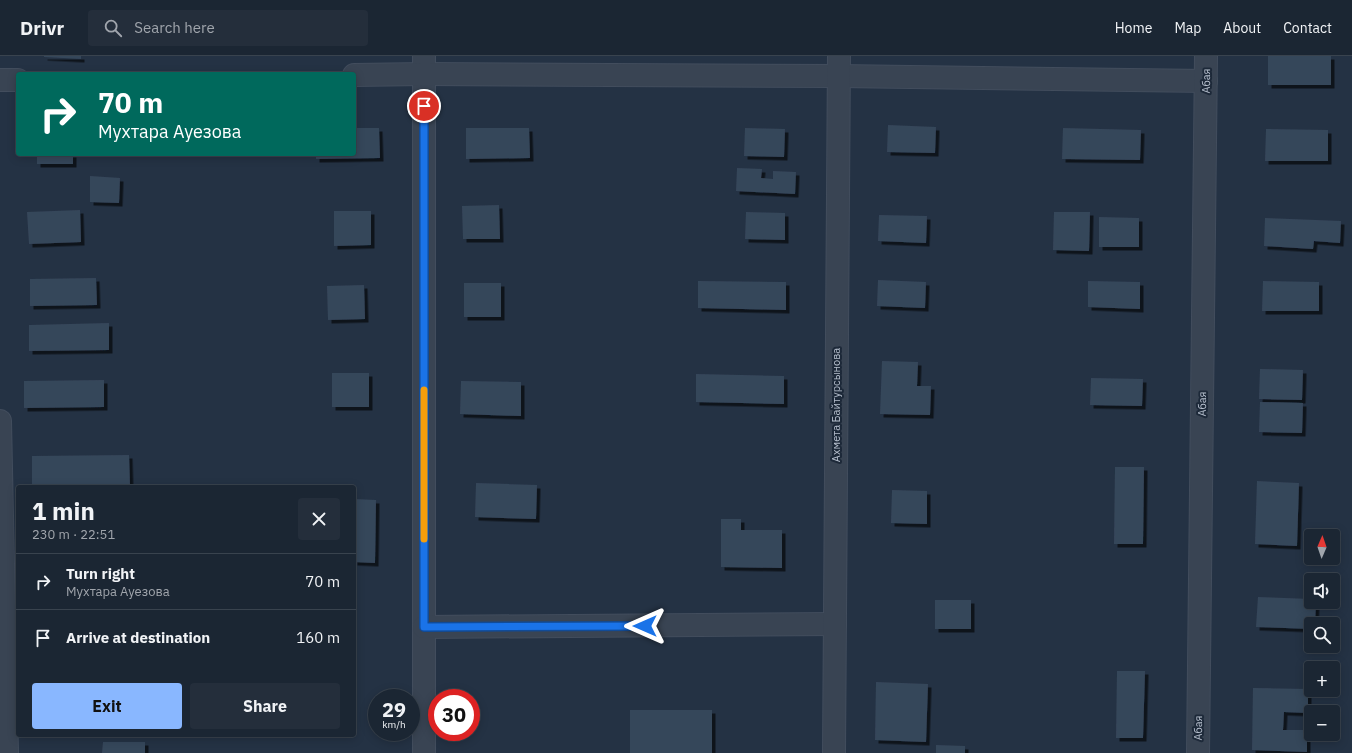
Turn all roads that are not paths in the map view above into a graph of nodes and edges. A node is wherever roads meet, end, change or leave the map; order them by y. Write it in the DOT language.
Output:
graph roads {
  1 [pos="1206,56"];
  2 [pos="424,65"];
  3 [pos="839,66"];
  4 [pos="356,75"];
  5 [pos="0,80"];
  6 [pos="16,80"];
  7 [pos="1206,81"];
  8 [pos="0,422"];
  9 [pos="835,624"];
  10 [pos="424,627"];
  11 [pos="7,753"];
  12 [pos="424,753"];
  13 [pos="834,753"];
  14 [pos="1198,753"];
  1 -- 7 [label="street, Абая"];
  2 -- 3 [label="street"];
  2 -- 4 [label="street"];
  2 -- 10 [label="street"];
  3 -- 7 [label="street"];
  3 -- 9 [label="street, Ахмета Байтурсынова"];
  5 -- 6 [label="street"];
  7 -- 14 [label="street, Абая"];
  8 -- 11 [label="street"];
  9 -- 10 [label="street"];
  9 -- 13 [label="street, Ахмета Байтурсынова"];
  10 -- 12 [label="street"];
}
